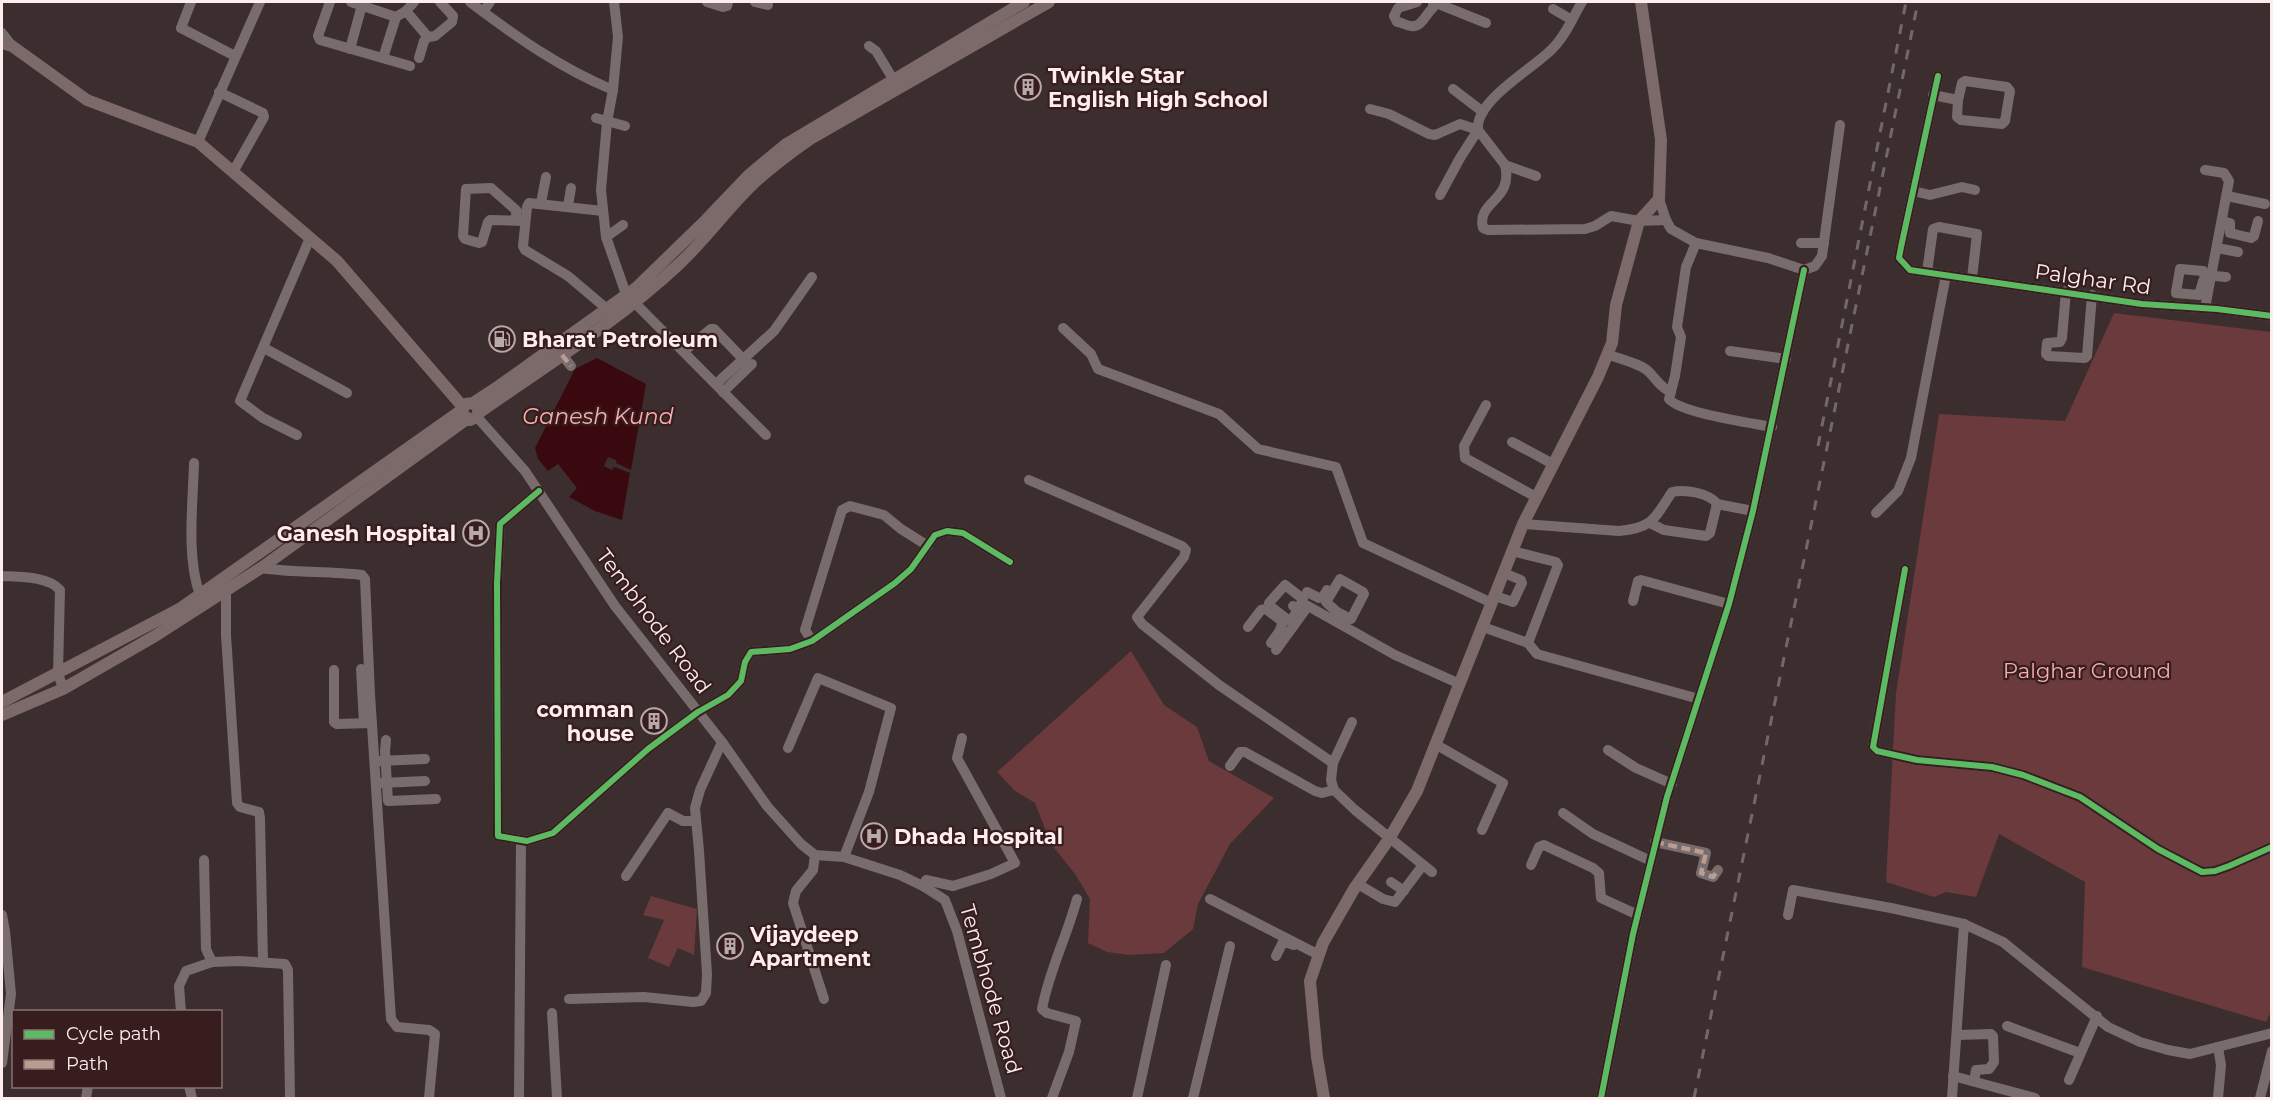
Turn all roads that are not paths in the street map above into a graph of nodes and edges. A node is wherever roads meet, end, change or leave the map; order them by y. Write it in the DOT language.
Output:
graph roads {
  1 [pos="191,2"];
  2 [pos="260,2"];
  3 [pos="330,2"];
  4 [pos="351,2"];
  5 [pos="414,2"];
  6 [pos="440,2"];
  7 [pos="470,2"];
  8 [pos="490,2"];
  9 [pos="614,2"];
  10 [pos="707,2"];
  11 [pos="728,2"];
  12 [pos="755,2"];
  13 [pos="1024,2"];
  14 [pos="1049,2"];
  15 [pos="1417,2"];
  16 [pos="1435,2"];
  17 [pos="1582,2"];
  18 [pos="1641,2"];
  19 [pos="367,5"];
  20 [pos="768,5"];
  21 [pos="1553,9"];
  22 [pos="406,11"];
  23 [pos="483,12"];
  24 [pos="396,17"];
  25 [pos="1572,20"];
  26 [pos="1003,21"];
  27 [pos="1486,23"];
  28 [pos="2,33"];
  29 [pos="428,37"];
  30 [pos="7,45"];
  31 [pos="869,46"];
  32 [pos="350,49"];
  33 [pos="235,56"];
  34 [pos="383,58"];
  35 [pos="921,69"];
  36 [pos="1938,76"];
  37 [pos="893,79"];
  38 [pos="1453,89"];
  39 [pos="613,90"];
  40 [pos="219,93"];
  41 [pos="1934,95"];
  42 [pos="1958,100"];
  43 [pos="1370,109"];
  44 [pos="1483,112"];
  45 [pos="596,118"];
  46 [pos="607,122"];
  47 [pos="1840,125"];
  48 [pos="625,126"];
  49 [pos="1478,130"];
  50 [pos="198,142"];
  51 [pos="1505,165"];
  52 [pos="2205,170"];
  53 [pos="233,172"];
  54 [pos="1536,176"];
  55 [pos="546,177"];
  56 [pos="572,188"];
  57 [pos="1975,190"];
  58 [pos="1913,191"];
  59 [pos="1440,195"];
  60 [pos="2227,196"];
  61 [pos="1659,199"];
  62 [pos="541,203"];
  63 [pos="2265,204"];
  64 [pos="568,206"];
  65 [pos="603,211"];
  66 [pos="1639,215"];
  67 [pos="2228,219"];
  68 [pos="520,220"];
  69 [pos="1666,220"];
  70 [pos="2258,220"];
  71 [pos="623,225"];
  72 [pos="606,237"];
  73 [pos="310,238"];
  74 [pos="1696,243"];
  75 [pos="1801,243"];
  76 [pos="1824,243"];
  77 [pos="2217,248"];
  78 [pos="2238,252"];
  79 [pos="1804,270"];
  80 [pos="1927,272"];
  81 [pos="1946,275"];
  82 [pos="2208,275"];
  83 [pos="812,277"];
  84 [pos="2226,277"];
  85 [pos="1972,278"];
  86 [pos="2066,291"];
  87 [pos="2092,295"];
  88 [pos="630,298"];
  89 [pos="2205,308"];
  90 [pos="608,309"];
  91 [pos="2271,316"];
  92 [pos="1063,328"];
  93 [pos="264,348"];
  94 [pos="684,351"];
  95 [pos="1730,351"];
  96 [pos="1607,354"];
  97 [pos="562,355"];
  98 [pos="1786,359"];
  99 [pos="747,361"];
  100 [pos="571,366"];
  101 [pos="720,388"];
  102 [pos="1671,392"];
  103 [pos="347,393"];
  104 [pos="1486,405"];
  105 [pos="470,411"];
  106 [pos="1772,426"];
  107 [pos="297,435"];
  108 [pos="766,435"];
  109 [pos="1512,442"];
  110 [pos="194,463"];
  111 [pos="1553,464"];
  112 [pos="1029,480"];
  113 [pos="539,491"];
  114 [pos="1536,497"];
  115 [pos="1717,504"];
  116 [pos="1753,511"];
  117 [pos="1876,513"];
  118 [pos="1650,523"];
  119 [pos="1523,524"];
  120 [pos="928,546"];
  121 [pos="1512,550"];
  122 [pos="1010,561"];
  123 [pos="261,568"];
  124 [pos="1905,569"];
  125 [pos="1504,573"];
  126 [pos="2,576"];
  127 [pos="1331,581"];
  128 [pos="226,584"];
  129 [pos="1294,585"];
  130 [pos="1307,592"];
  131 [pos="200,595"];
  132 [pos="1494,599"];
  133 [pos="1633,602"];
  134 [pos="1730,604"];
  135 [pos="1301,609"];
  136 [pos="1500,625"];
  137 [pos="1248,627"];
  138 [pos="1483,627"];
  139 [pos="1282,634"];
  140 [pos="1529,640"];
  141 [pos="812,641"];
  142 [pos="1273,647"];
  143 [pos="361,669"];
  144 [pos="334,670"];
  145 [pos="58,673"];
  146 [pos="1460,684"];
  147 [pos="63,689"];
  148 [pos="366,694"];
  149 [pos="1700,699"];
  150 [pos="2,702"];
  151 [pos="698,712"];
  152 [pos="2,716"];
  153 [pos="1352,722"];
  154 [pos="368,723"];
  155 [pos="962,738"];
  156 [pos="386,740"];
  157 [pos="722,742"];
  158 [pos="1435,744"];
  159 [pos="788,747"];
  160 [pos="1608,750"];
  161 [pos="425,759"];
  162 [pos="380,761"];
  163 [pos="1334,763"];
  164 [pos="1230,766"];
  165 [pos="424,781"];
  166 [pos="382,783"];
  167 [pos="1672,784"];
  168 [pos="1334,790"];
  169 [pos="436,799"];
  170 [pos="1563,813"];
  171 [pos="695,821"];
  172 [pos="1482,830"];
  173 [pos="1389,839"];
  174 [pos="521,840"];
  175 [pos="1655,842"];
  176 [pos="2271,847"];
  177 [pos="815,855"];
  178 [pos="844,857"];
  179 [pos="204,860"];
  180 [pos="1651,861"];
  181 [pos="1531,865"];
  182 [pos="1718,870"];
  183 [pos="626,876"];
  184 [pos="1391,882"];
  185 [pos="1358,884"];
  186 [pos="923,886"];
  187 [pos="1404,891"];
  188 [pos="1077,899"];
  189 [pos="1210,899"];
  190 [pos="2,915"];
  191 [pos="1638,915"];
  192 [pos="1788,915"];
  193 [pos="1964,924"];
  194 [pos="1230,946"];
  195 [pos="1276,956"];
  196 [pos="1319,956"];
  197 [pos="212,962"];
  198 [pos="263,962"];
  199 [pos="1166,965"];
  200 [pos="569,999"];
  201 [pos="824,999"];
  202 [pos="181,1010"];
  203 [pos="552,1013"];
  204 [pos="2097,1016"];
  205 [pos="2007,1026"];
  206 [pos="2271,1033"];
  207 [pos="1958,1035"];
  208 [pos="2218,1047"];
  209 [pos="2271,1051"];
  210 [pos="2080,1053"];
  211 [pos="2,1063"];
  212 [pos="1972,1073"];
  213 [pos="1953,1076"];
  214 [pos="2069,1080"];
  215 [pos="290,1098"];
  216 [pos="429,1098"];
  217 [pos="519,1098"];
  218 [pos="557,1098"];
  219 [pos="1001,1098"];
  220 [pos="1052,1098"];
  221 [pos="1137,1098"];
  222 [pos="1193,1098"];
  223 [pos="1324,1098"];
  224 [pos="1601,1098"];
  225 [pos="1952,1098"];
  226 [pos="2033,1098"];
  227 [pos="2218,1098"];
  228 [pos="2260,1098"];
  1 -- 33 [label="street"];
  2 -- 33 [label="street"];
  3 -- 32 [label="street"];
  4 -- 19 [label="street"];
  5 -- 22 [label="street"];
  6 -- 29 [label="street"];
  7 -- 23 [label="street"];
  8 -- 23 [label="street"];
  9 -- 39 [label="street"];
  10 -- 11 [label="street"];
  12 -- 20 [label="street"];
  13 -- 26 [label="main road"];
  14 -- 26 [label="main road"];
  15 -- 16 [label="street"];
  16 -- 27 [label="street"];
  17 -- 25 [label="street"];
  18 -- 61 [label="main road"];
  19 -- 24 [label="street"];
  19 -- 32 [label="street"];
  21 -- 25 [label="street"];
  22 -- 24 [label="street"];
  22 -- 29 [label="street"];
  23 -- 39 [label="street"];
  24 -- 34 [label="street"];
  25 -- 44 [label="street"];
  26 -- 35 [label="main road"];
  28 -- 30 [label="street"];
  29 -- 34 [label="street"];
  30 -- 50 [label="main road"];
  31 -- 37 [label="street"];
  32 -- 34 [label="street"];
  33 -- 40 [label="street"];
  35 -- 37 [label="main road"];
  35 -- 88 [label="main road"];
  36 -- 41 [label="street"];
  37 -- 88 [label="main road"];
  38 -- 44 [label="street"];
  39 -- 46 [label="street"];
  40 -- 50 [label="street"];
  40 -- 53 [label="street"];
  41 -- 42 [label="street"];
  41 -- 58 [label="street"];
  42 -- 42 [label="street"];
  43 -- 49 [label="street"];
  44 -- 49 [label="street"];
  45 -- 46 [label="street"];
  46 -- 48 [label="street"];
  46 -- 65 [label="street"];
  47 -- 76 [label="street"];
  49 -- 51 [label="street"];
  49 -- 59 [label="street"];
  50 -- 53 [label="main road"];
  51 -- 54 [label="street"];
  51 -- 66 [label="street"];
  52 -- 60 [label="street"];
  53 -- 73 [label="main road"];
  55 -- 62 [label="street"];
  56 -- 64 [label="street"];
  57 -- 58 [label="street"];
  58 -- 80 [label="street, Palghar Rd"];
  60 -- 63 [label="street"];
  60 -- 67 [label="street"];
  61 -- 66 [label="main road"];
  61 -- 69 [label="street"];
  62 -- 64 [label="street"];
  62 -- 68 [label="street"];
  64 -- 65 [label="street"];
  65 -- 72 [label="street"];
  66 -- 69 [label="street"];
  66 -- 96 [label="main road"];
  67 -- 70 [label="street"];
  67 -- 77 [label="street"];
  68 -- 68 [label="street"];
  68 -- 90 [label="street"];
  69 -- 74 [label="street"];
  71 -- 72 [label="street"];
  72 -- 88 [label="street"];
  73 -- 93 [label="street"];
  73 -- 105 [label="main road"];
  74 -- 79 [label="street"];
  74 -- 102 [label="street"];
  75 -- 76 [label="street"];
  76 -- 79 [label="street"];
  77 -- 78 [label="street"];
  77 -- 82 [label="street"];
  79 -- 98 [label="street"];
  80 -- 81 [label="street, Palghar Rd"];
  80 -- 85 [label="street"];
  81 -- 85 [label="street, Palghar Rd"];
  81 -- 117 [label="street"];
  82 -- 84 [label="street"];
  82 -- 89 [label="street"];
  83 -- 99 [label="street"];
  85 -- 86 [label="street, Palghar Rd"];
  86 -- 87 [label="street, Palghar Rd"];
  86 -- 87 [label="street"];
  87 -- 89 [label="street, Palghar Rd"];
  88 -- 90 [label="main road"];
  88 -- 94 [label="street"];
  88 -- 97 [label="main road"];
  89 -- 91 [label="street, Palghar Rd"];
  90 -- 105 [label="main road"];
  92 -- 132 [label="street"];
  93 -- 103 [label="street"];
  93 -- 107 [label="street"];
  94 -- 99 [label="street"];
  94 -- 101 [label="street"];
  95 -- 98 [label="street"];
  96 -- 102 [label="street"];
  96 -- 111 [label="main road"];
  97 -- 100 [label="street"];
  97 -- 105 [label="main road"];
  98 -- 106 [label="street"];
  99 -- 101 [label="street"];
  101 -- 108 [label="street"];
  102 -- 106 [label="street"];
  104 -- 114 [label="street"];
  105 -- 113 [label="street, Tembhode Road"];
  105 -- 123 [label="main road"];
  105 -- 128 [label="main road"];
  106 -- 116 [label="street"];
  109 -- 111 [label="street"];
  110 -- 131 [label="street"];
  111 -- 114 [label="main road"];
  112 -- 163 [label="street"];
  113 -- 151 [label="street, Tembhode Road"];
  113 -- 174 [label="street"];
  114 -- 119 [label="main road"];
  115 -- 116 [label="street"];
  115 -- 118 [label="street"];
  115 -- 118 [label="street"];
  116 -- 134 [label="street"];
  118 -- 119 [label="street"];
  119 -- 121 [label="main road"];
  120 -- 122 [label="street"];
  120 -- 141 [label="street"];
  120 -- 141 [label="street"];
  121 -- 125 [label="main road"];
  121 -- 140 [label="street"];
  123 -- 128 [label="main road"];
  123 -- 148 [label="street"];
  124 -- 176 [label="street"];
  125 -- 132 [label="main road"];
  125 -- 132 [label="street"];
  126 -- 145 [label="street"];
  127 -- 130 [label="street"];
  128 -- 131 [label="main road"];
  128 -- 147 [label="main road"];
  128 -- 198 [label="street"];
  129 -- 130 [label="street"];
  130 -- 135 [label="street"];
  131 -- 145 [label="main road"];
  132 -- 138 [label="main road"];
  133 -- 134 [label="street"];
  134 -- 149 [label="street"];
  135 -- 139 [label="street"];
  135 -- 146 [label="street"];
  136 -- 140 [label="street"];
  137 -- 139 [label="street"];
  138 -- 140 [label="street"];
  138 -- 146 [label="main road"];
  139 -- 142 [label="street"];
  140 -- 149 [label="street"];
  141 -- 151 [label="street"];
  143 -- 148 [label="street"];
  144 -- 154 [label="street"];
  145 -- 147 [label="street"];
  145 -- 150 [label="main road"];
  146 -- 158 [label="main road"];
  147 -- 152 [label="main road"];
  148 -- 154 [label="street"];
  149 -- 167 [label="street"];
  151 -- 157 [label="street, Tembhode Road"];
  151 -- 174 [label="street"];
  153 -- 163 [label="street"];
  154 -- 162 [label="street"];
  155 -- 186 [label="street"];
  156 -- 162 [label="street"];
  157 -- 171 [label="street"];
  157 -- 177 [label="street, Tembhode Road"];
  158 -- 172 [label="street"];
  158 -- 173 [label="main road"];
  159 -- 178 [label="street"];
  160 -- 167 [label="street"];
  161 -- 162 [label="street"];
  162 -- 166 [label="street"];
  163 -- 168 [label="street"];
  164 -- 168 [label="street"];
  165 -- 166 [label="street"];
  166 -- 169 [label="street"];
  166 -- 216 [label="street"];
  167 -- 175 [label="street"];
  168 -- 173 [label="street"];
  170 -- 180 [label="street"];
  171 -- 183 [label="street"];
  171 -- 200 [label="street"];
  173 -- 185 [label="main road"];
  173 -- 187 [label="street"];
  174 -- 217 [label="street"];
  175 -- 180 [label="street"];
  175 -- 182 [label="street"];
  177 -- 178 [label="street, Tembhode Road"];
  177 -- 201 [label="street"];
  178 -- 186 [label="street, Tembhode Road"];
  179 -- 197 [label="street"];
  180 -- 191 [label="street"];
  181 -- 191 [label="street"];
  184 -- 187 [label="street"];
  185 -- 187 [label="street"];
  185 -- 196 [label="main road"];
  186 -- 219 [label="street, Tembhode Road"];
  188 -- 220 [label="street"];
  189 -- 196 [label="street"];
  190 -- 211 [label="street"];
  191 -- 224 [label="street"];
  192 -- 193 [label="street"];
  193 -- 204 [label="street"];
  193 -- 207 [label="street"];
  194 -- 222 [label="street"];
  195 -- 196 [label="street"];
  196 -- 223 [label="main road"];
  197 -- 198 [label="street"];
  197 -- 202 [label="street"];
  198 -- 215 [label="street"];
  199 -- 221 [label="street"];
  203 -- 218 [label="street"];
  204 -- 208 [label="street"];
  204 -- 210 [label="street"];
  205 -- 210 [label="street"];
  206 -- 208 [label="street"];
  207 -- 212 [label="street"];
  207 -- 213 [label="street"];
  208 -- 227 [label="street"];
  209 -- 228 [label="street"];
  210 -- 214 [label="street"];
  212 -- 213 [label="street"];
  212 -- 226 [label="street"];
  213 -- 225 [label="street"];
}
